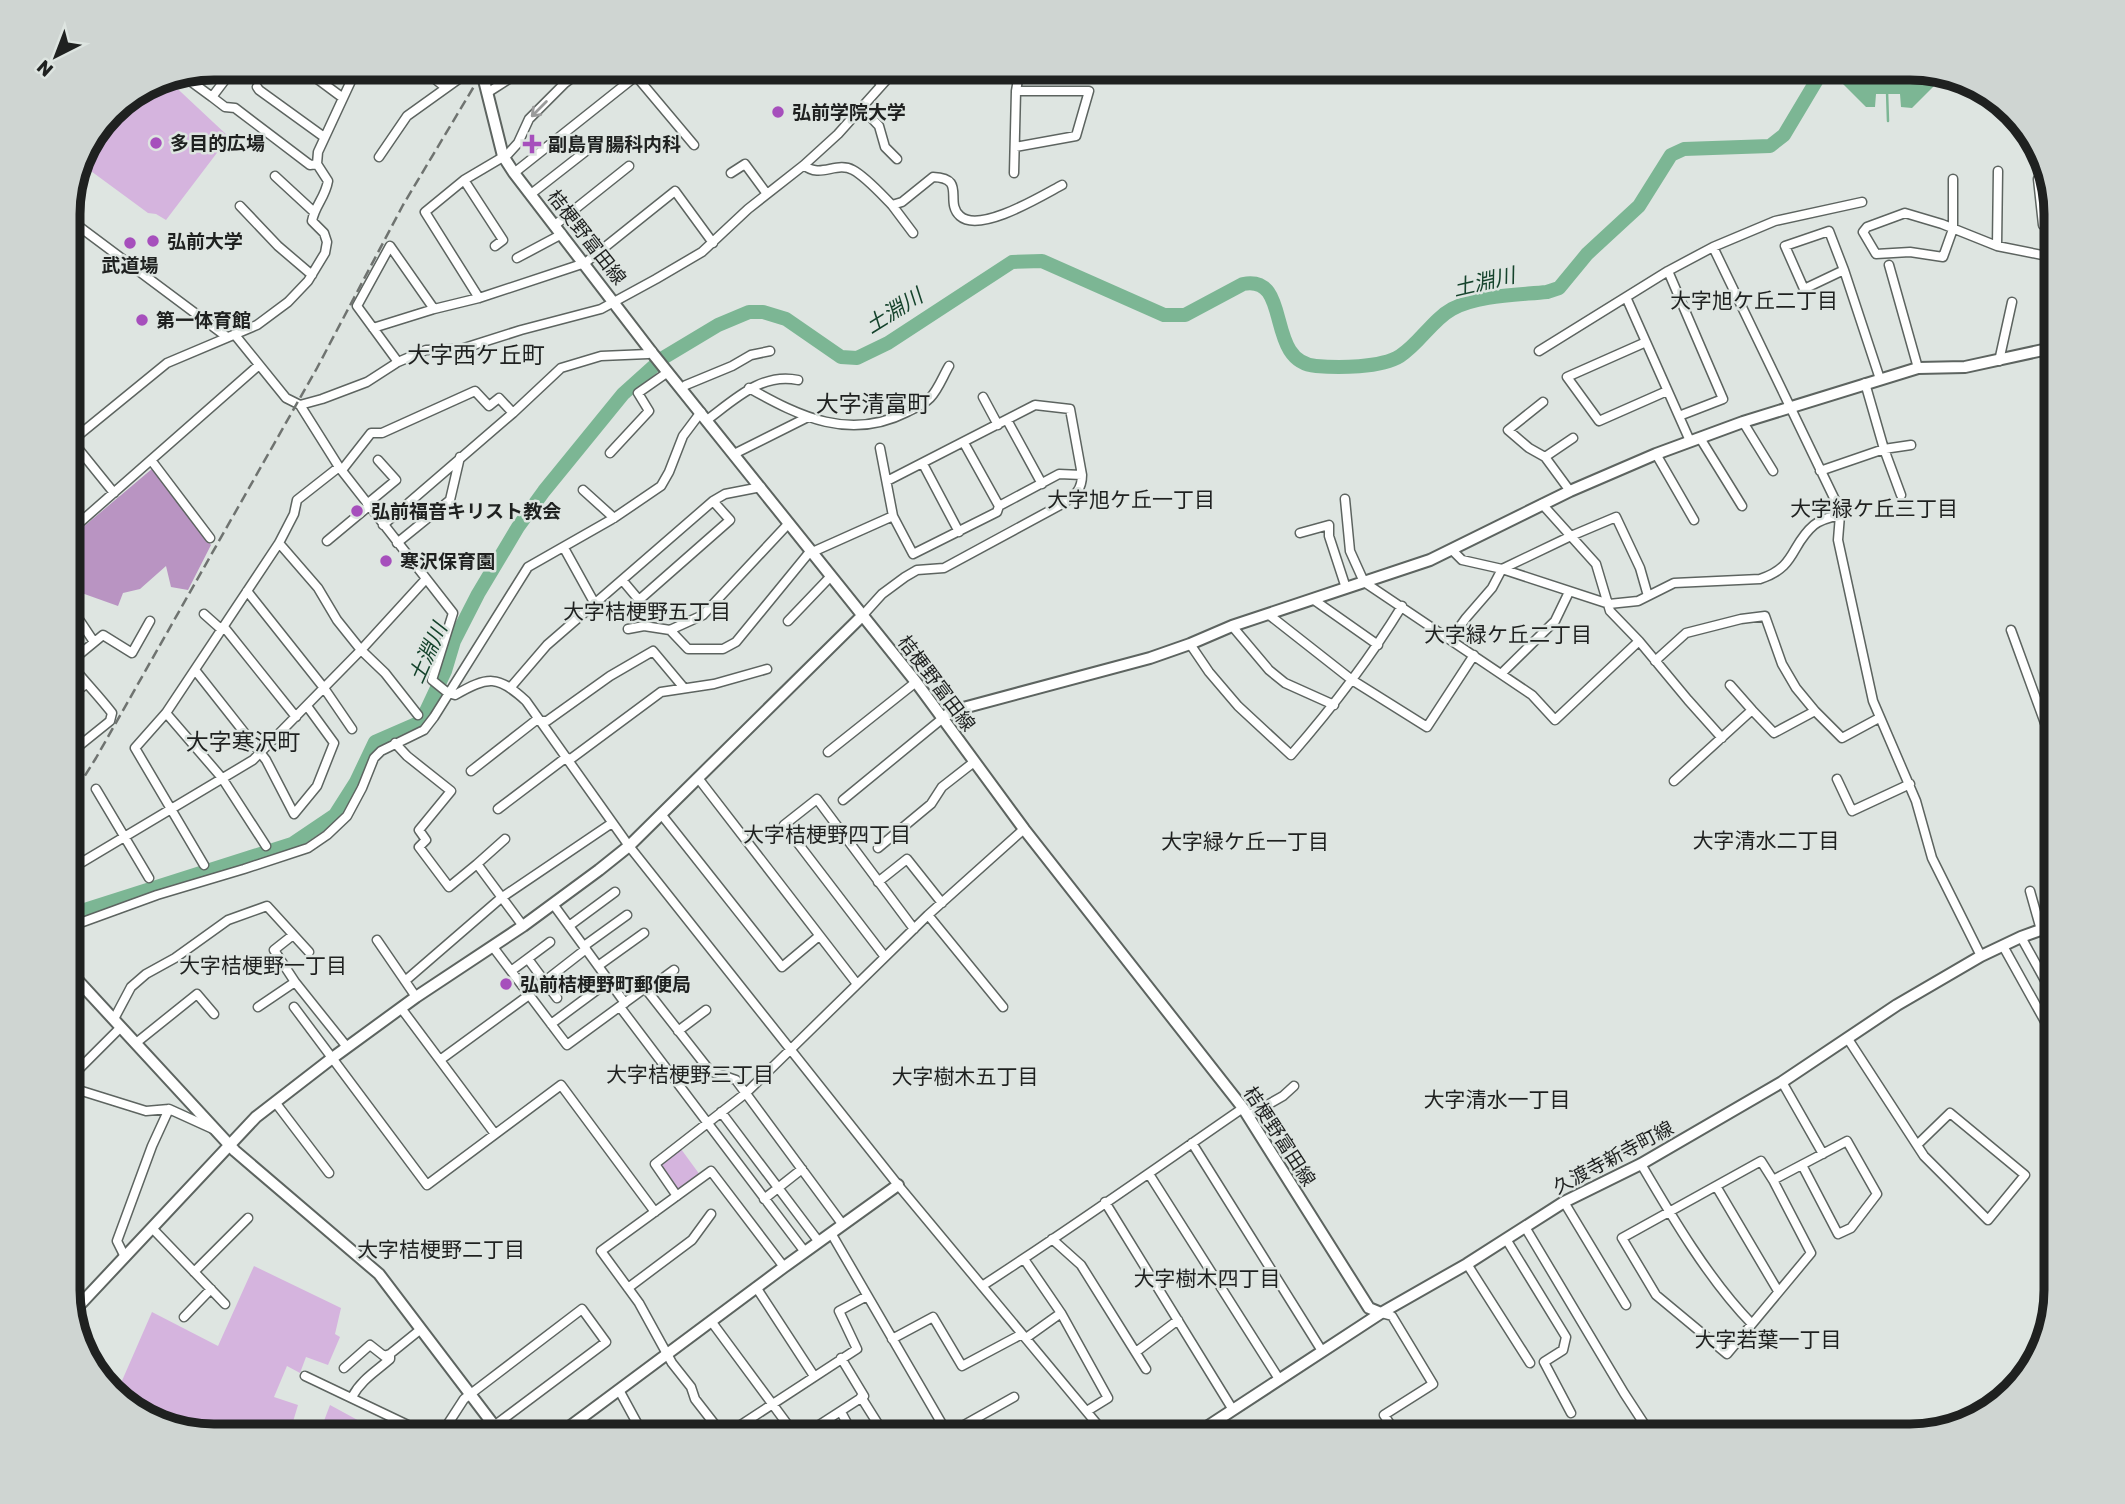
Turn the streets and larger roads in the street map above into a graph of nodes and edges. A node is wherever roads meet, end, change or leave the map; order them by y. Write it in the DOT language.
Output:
graph roads {
  1 [pos="224,81"];
  2 [pos="320,81"];
  3 [pos="351,81"];
  4 [pos="437,81"];
  5 [pos="454,81"];
  6 [pos="484,81"];
  7 [pos="506,81"];
  8 [pos="568,81"];
  9 [pos="630,81"];
  10 [pos="640,81"];
  11 [pos="878,81"];
  12 [pos="886,81"];
  13 [pos="1018,81"];
  14 [pos="192,83"];
  15 [pos="882,85"];
  16 [pos="257,87"];
  17 [pos="445,87"];
  18 [pos="1016,91"];
  19 [pos="487,93"];
  20 [pos="212,97"];
  21 [pos="343,98"];
  22 [pos="862,108"];
  23 [pos="324,138"];
  24 [pos="595,144"];
  25 [pos="694,145"];
  26 [pos="1015,147"];
  27 [pos="503,156"];
  28 [pos="379,157"];
  29 [pos="897,159"];
  30 [pos="317,164"];
  31 [pos="804,164"];
  32 [pos="629,166"];
  33 [pos="1998,171"];
  34 [pos="514,173"];
  35 [pos="731,173"];
  36 [pos="1014,173"];
  37 [pos="275,176"];
  38 [pos="1953,179"];
  39 [pos="2038,179"];
  40 [pos="464,180"];
  41 [pos="1062,185"];
  42 [pos="531,194"];
  43 [pos="767,194"];
  44 [pos="1862,202"];
  45 [pos="892,205"];
  46 [pos="240,206"];
  47 [pos="314,212"];
  48 [pos="2044,225"];
  49 [pos="81,228"];
  50 [pos="558,229"];
  51 [pos="1954,229"];
  52 [pos="913,233"];
  53 [pos="713,243"];
  54 [pos="495,246"];
  55 [pos="1997,246"];
  56 [pos="1713,247"];
  57 [pos="2044,256"];
  58 [pos="517,258"];
  59 [pos="585,263"];
  60 [pos="1889,265"];
  61 [pos="1844,270"];
  62 [pos="1668,271"];
  63 [pos="312,275"];
  64 [pos="1626,297"];
  65 [pos="479,298"];
  66 [pos="614,300"];
  67 [pos="2012,302"];
  68 [pos="434,309"];
  69 [pos="373,328"];
  70 [pos="231,336"];
  71 [pos="1646,342"];
  72 [pos="2044,350"];
  73 [pos="770,351"];
  74 [pos="1539,351"];
  75 [pos="654,355"];
  76 [pos="1999,361"];
  77 [pos="398,362"];
  78 [pos="259,365"];
  79 [pos="949,366"];
  80 [pos="1918,368"];
  81 [pos="668,371"];
  82 [pos="1880,379"];
  83 [pos="798,380"];
  84 [pos="1865,383"];
  85 [pos="682,388"];
  86 [pos="749,388"];
  87 [pos="1667,391"];
  88 [pos="983,397"];
  89 [pos="1543,402"];
  90 [pos="300,404"];
  91 [pos="1791,407"];
  92 [pos="513,413"];
  93 [pos="704,416"];
  94 [pos="1679,416"];
  95 [pos="808,417"];
  96 [pos="1007,420"];
  97 [pos="1743,422"];
  98 [pos="998,425"];
  99 [pos="81,433"];
  100 [pos="1573,438"];
  101 [pos="1695,440"];
  102 [pos="964,443"];
  103 [pos="1911,445"];
  104 [pos="880,448"];
  105 [pos="1884,449"];
  106 [pos="610,453"];
  107 [pos="734,454"];
  108 [pos="1656,454"];
  109 [pos="81,455"];
  110 [pos="460,457"];
  111 [pos="1545,457"];
  112 [pos="151,460"];
  113 [pos="378,460"];
  114 [pos="923,464"];
  115 [pos="340,469"];
  116 [pos="1773,471"];
  117 [pos="1821,471"];
  118 [pos="1082,475"];
  119 [pos="887,481"];
  120 [pos="1042,484"];
  121 [pos="761,487"];
  122 [pos="583,490"];
  123 [pos="1570,491"];
  124 [pos="114,493"];
  125 [pos="1901,495"];
  126 [pos="1345,499"];
  127 [pos="713,500"];
  128 [pos="1542,504"];
  129 [pos="368,505"];
  130 [pos="999,506"];
  131 [pos="1742,506"];
  132 [pos="1840,515"];
  133 [pos="893,516"];
  134 [pos="614,518"];
  135 [pos="1694,520"];
  136 [pos="81,522"];
  137 [pos="789,523"];
  138 [pos="383,525"];
  139 [pos="959,532"];
  140 [pos="1300,533"];
  141 [pos="1571,536"];
  142 [pos="210,538"];
  143 [pos="327,541"];
  144 [pos="279,543"];
  145 [pos="397,543"];
  146 [pos="564,548"];
  147 [pos="1452,551"];
  148 [pos="813,552"];
  149 [pos="1502,569"];
  150 [pos="831,576"];
  151 [pos="425,580"];
  152 [pos="623,580"];
  153 [pos="1364,582"];
  154 [pos="1346,588"];
  155 [pos="247,591"];
  156 [pos="1569,592"];
  157 [pos="1648,596"];
  158 [pos="1314,600"];
  159 [pos="595,604"];
  160 [pos="1609,604"];
  161 [pos="1402,607"];
  162 [pos="204,614"];
  163 [pos="1268,614"];
  164 [pos="863,615"];
  165 [pos="150,621"];
  166 [pos="788,621"];
  167 [pos="81,622"];
  168 [pos="1232,626"];
  169 [pos="223,628"];
  170 [pos="628,629"];
  171 [pos="670,630"];
  172 [pos="2011,630"];
  173 [pos="1451,639"];
  174 [pos="1639,641"];
  175 [pos="94,642"];
  176 [pos="1190,644"];
  177 [pos="1378,645"];
  178 [pos="361,650"];
  179 [pos="81,653"];
  180 [pos="1474,655"];
  181 [pos="1655,661"];
  182 [pos="767,669"];
  183 [pos="195,670"];
  184 [pos="1501,674"];
  185 [pos="81,678"];
  186 [pos="1352,680"];
  187 [pos="916,682"];
  188 [pos="86,684"];
  189 [pos="1730,685"];
  190 [pos="81,687"];
  191 [pos="511,687"];
  192 [pos="324,688"];
  193 [pos="684,688"];
  194 [pos="446,691"];
  195 [pos="1334,705"];
  196 [pos="307,706"];
  197 [pos="1752,710"];
  198 [pos="1815,711"];
  199 [pos="166,713"];
  200 [pos="418,715"];
  201 [pos="296,717"];
  202 [pos="943,718"];
  203 [pos="1880,719"];
  204 [pos="2044,720"];
  205 [pos="541,721"];
  206 [pos="352,729"];
  207 [pos="1722,738"];
  208 [pos="395,743"];
  209 [pos="81,744"];
  210 [pos="828,752"];
  211 [pos="261,754"];
  212 [pos="568,759"];
  213 [pos="974,762"];
  214 [pos="471,771"];
  215 [pos="222,778"];
  216 [pos="698,778"];
  217 [pos="1837,779"];
  218 [pos="1674,780"];
  219 [pos="1910,784"];
  220 [pos="96,789"];
  221 [pos="843,800"];
  222 [pos="171,807"];
  223 [pos="498,809"];
  224 [pos="661,814"];
  225 [pos="612,823"];
  226 [pos="1024,829"];
  227 [pos="124,837"];
  228 [pos="505,839"];
  229 [pos="266,846"];
  230 [pos="629,846"];
  231 [pos="878,848"];
  232 [pos="81,863"];
  233 [pos="477,864"];
  234 [pos="204,865"];
  235 [pos="149,878"];
  236 [pos="878,882"];
  237 [pos="2030,891"];
  238 [pos="615,892"];
  239 [pos="501,898"];
  240 [pos="942,903"];
  241 [pos="553,904"];
  242 [pos="627,915"];
  243 [pos="928,915"];
  244 [pos="81,922"];
  245 [pos="523,926"];
  246 [pos="569,926"];
  247 [pos="914,929"];
  248 [pos="2044,929"];
  249 [pos="2041,930"];
  250 [pos="644,933"];
  251 [pos="293,935"];
  252 [pos="819,936"];
  253 [pos="2021,937"];
  254 [pos="377,940"];
  255 [pos="550,942"];
  256 [pos="2003,946"];
  257 [pos="493,947"];
  258 [pos="585,947"];
  259 [pos="309,952"];
  260 [pos="885,957"];
  261 [pos="1980,957"];
  262 [pos="528,960"];
  263 [pos="598,966"];
  264 [pos="674,970"];
  265 [pos="511,971"];
  266 [pos="2044,979"];
  267 [pos="405,981"];
  268 [pos="545,981"];
  269 [pos="609,981"];
  270 [pos="295,982"];
  271 [pos="857,984"];
  272 [pos="81,986"];
  273 [pos="647,990"];
  274 [pos="529,995"];
  275 [pos="416,997"];
  276 [pos="557,998"];
  277 [pos="622,1005"];
  278 [pos="258,1007"];
  279 [pos="294,1007"];
  280 [pos="1003,1007"];
  281 [pos="401,1008"];
  282 [pos="706,1010"];
  283 [pos="214,1014"];
  284 [pos="2044,1020"];
  285 [pos="117,1023"];
  286 [pos="551,1024"];
  287 [pos="678,1031"];
  288 [pos="1848,1039"];
  289 [pos="136,1044"];
  290 [pos="347,1047"];
  291 [pos="790,1049"];
  292 [pos="331,1059"];
  293 [pos="440,1060"];
  294 [pos="81,1065"];
  295 [pos="1782,1082"];
  296 [pos="1294,1086"];
  297 [pos="81,1091"];
  298 [pos="746,1093"];
  299 [pos="275,1102"];
  300 [pos="169,1109"];
  301 [pos="721,1112"];
  302 [pos="1245,1112"];
  303 [pos="707,1123"];
  304 [pos="215,1130"];
  305 [pos="495,1134"];
  306 [pos="1192,1143"];
  307 [pos="229,1144"];
  308 [pos="1917,1144"];
  309 [pos="1823,1154"];
  310 [pos="1640,1164"];
  311 [pos="1802,1165"];
  312 [pos="802,1169"];
  313 [pos="328,1173"];
  314 [pos="1149,1174"];
  315 [pos="1773,1180"];
  316 [pos="898,1185"];
  317 [pos="1716,1186"];
  318 [pos="778,1188"];
  319 [pos="677,1196"];
  320 [pos="764,1199"];
  321 [pos="1105,1202"];
  322 [pos="1564,1202"];
  323 [pos="655,1212"];
  324 [pos="1669,1212"];
  325 [pos="711,1214"];
  326 [pos="248,1218"];
  327 [pos="843,1224"];
  328 [pos="152,1227"];
  329 [pos="1525,1227"];
  330 [pos="831,1233"];
  331 [pos="1052,1239"];
  332 [pos="1506,1239"];
  333 [pos="819,1242"];
  334 [pos="805,1252"];
  335 [pos="125,1257"];
  336 [pos="1024,1259"];
  337 [pos="1467,1264"];
  338 [pos="784,1267"];
  339 [pos="194,1272"];
  340 [pos="982,1286"];
  341 [pos="757,1287"];
  342 [pos="628,1288"];
  343 [pos="211,1289"];
  344 [pos="1778,1291"];
  345 [pos="867,1296"];
  346 [pos="82,1303"];
  347 [pos="225,1304"];
  348 [pos="1626,1305"];
  349 [pos="1061,1313"];
  350 [pos="1381,1313"];
  351 [pos="184,1317"];
  352 [pos="1178,1320"];
  353 [pos="711,1321"];
  354 [pos="1752,1324"];
  355 [pos="421,1329"];
  356 [pos="1024,1336"];
  357 [pos="892,1339"];
  358 [pos="1322,1351"];
  359 [pos="1136,1352"];
  360 [pos="390,1353"];
  361 [pos="667,1354"];
  362 [pos="841,1359"];
  363 [pos="1530,1363"];
  364 [pos="344,1368"];
  365 [pos="1146,1369"];
  366 [pos="305,1376"];
  367 [pos="814,1376"];
  368 [pos="1279,1379"];
  369 [pos="619,1390"];
  370 [pos="470,1394"];
  371 [pos="352,1397"];
  372 [pos="862,1397"];
  373 [pos="1014,1397"];
  374 [pos="774,1405"];
  375 [pos="1233,1410"];
  376 [pos="1087,1411"];
  377 [pos="841,1412"];
  378 [pos="1571,1413"];
  379 [pos="406,1424"];
  380 [pos="448,1424"];
  381 [pos="492,1424"];
  382 [pos="497,1424"];
  383 [pos="573,1424"];
  384 [pos="637,1424"];
  385 [pos="714,1424"];
  386 [pos="748,1424"];
  387 [pos="789,1424"];
  388 [pos="820,1424"];
  389 [pos="847,1424"];
  390 [pos="878,1424"];
  391 [pos="942,1424"];
  392 [pos="967,1424"];
  393 [pos="1097,1424"];
  394 [pos="1211,1424"];
  395 [pos="1390,1424"];
  396 [pos="1644,1424"];
  1 -- 20 [label="street"];
  2 -- 21 [label="street"];
  3 -- 21 [label="street"];
  4 -- 17 [label="street"];
  5 -- 17 [label="street"];
  6 -- 19 [label="street, 桔梗野富田線"];
  7 -- 19 [label="street"];
  8 -- 27 [label="street, one-way"];
  9 -- 34 [label="street"];
  10 -- 25 [label="street"];
  11 -- 15 [label="street"];
  12 -- 15 [label="street"];
  13 -- 18 [label="street"];
  14 -- 20 [label="street"];
  15 -- 22 [label="street"];
  16 -- 23 [label="street"];
  17 -- 28 [label="street"];
  18 -- 26 [label="street"];
  18 -- 26 [label="street"];
  19 -- 27 [label="street, 桔梗野富田線"];
  20 -- 30 [label="street"];
  21 -- 23 [label="street"];
  22 -- 29 [label="street"];
  22 -- 31 [label="street"];
  23 -- 30 [label="street"];
  24 -- 42 [label="street"];
  26 -- 36 [label="street"];
  27 -- 34 [label="street, 桔梗野富田線"];
  27 -- 40 [label="street"];
  30 -- 47 [label="street"];
  31 -- 43 [label="street"];
  31 -- 45 [label="street"];
  32 -- 50 [label="street"];
  33 -- 55 [label="street"];
  34 -- 42 [label="street, 桔梗野富田線"];
  35 -- 43 [label="street"];
  37 -- 47 [label="street"];
  38 -- 51 [label="street"];
  39 -- 48 [label="street"];
  40 -- 54 [label="street"];
  40 -- 65 [label="street"];
  41 -- 45 [label="street"];
  42 -- 50 [label="street, 桔梗野富田線"];
  43 -- 53 [label="street"];
  44 -- 56 [label="street"];
  45 -- 52 [label="street"];
  46 -- 63 [label="street"];
  47 -- 63 [label="street"];
  49 -- 70 [label="street"];
  50 -- 58 [label="street"];
  50 -- 59 [label="street, 桔梗野富田線"];
  51 -- 51 [label="street"];
  51 -- 55 [label="street"];
  53 -- 59 [label="street"];
  53 -- 66 [label="street"];
  55 -- 57 [label="street"];
  56 -- 62 [label="street"];
  56 -- 91 [label="street"];
  59 -- 65 [label="street"];
  59 -- 66 [label="street, 桔梗野富田線"];
  60 -- 80 [label="street"];
  61 -- 61 [label="street"];
  61 -- 82 [label="street"];
  62 -- 64 [label="street"];
  62 -- 94 [label="street"];
  63 -- 70 [label="street"];
  64 -- 71 [label="street"];
  64 -- 74 [label="street"];
  65 -- 68 [label="street"];
  66 -- 75 [label="street, 桔梗野富田線"];
  66 -- 77 [label="street"];
  67 -- 76 [label="street"];
  68 -- 69 [label="street"];
  68 -- 69 [label="street"];
  69 -- 77 [label="street"];
  70 -- 78 [label="street"];
  70 -- 99 [label="street"];
  71 -- 87 [label="street"];
  71 -- 87 [label="street"];
  72 -- 76 [label="street"];
  73 -- 85 [label="street"];
  75 -- 81 [label="street, 桔梗野富田線"];
  75 -- 92 [label="street"];
  76 -- 80 [label="street"];
  77 -- 90 [label="street"];
  78 -- 90 [label="street"];
  78 -- 112 [label="street"];
  79 -- 95 [label="street"];
  80 -- 82 [label="street"];
  81 -- 85 [label="street, 桔梗野富田線"];
  81 -- 106 [label="street"];
  82 -- 84 [label="street"];
  83 -- 86 [label="street"];
  84 -- 91 [label="street"];
  84 -- 105 [label="street"];
  85 -- 93 [label="street, 桔梗野富田線"];
  86 -- 93 [label="street"];
  86 -- 95 [label="street"];
  87 -- 94 [label="street"];
  88 -- 98 [label="street"];
  89 -- 111 [label="street"];
  90 -- 115 [label="street"];
  91 -- 97 [label="street"];
  91 -- 117 [label="street"];
  92 -- 110 [label="street"];
  92 -- 115 [label="street"];
  93 -- 107 [label="street, 桔梗野富田線"];
  93 -- 134 [label="street"];
  94 -- 101 [label="street"];
  95 -- 107 [label="street"];
  96 -- 98 [label="street"];
  96 -- 118 [label="street"];
  96 -- 120 [label="street"];
  97 -- 101 [label="street"];
  97 -- 116 [label="street"];
  98 -- 102 [label="street"];
  100 -- 111 [label="street"];
  101 -- 108 [label="street"];
  101 -- 131 [label="street"];
  102 -- 114 [label="street"];
  102 -- 130 [label="street"];
  103 -- 105 [label="street"];
  104 -- 119 [label="street"];
  105 -- 117 [label="street"];
  105 -- 125 [label="street"];
  107 -- 121 [label="street, 桔梗野富田線"];
  108 -- 123 [label="street"];
  108 -- 135 [label="street"];
  109 -- 124 [label="street"];
  110 -- 138 [label="street"];
  110 -- 145 [label="street"];
  111 -- 123 [label="street"];
  112 -- 124 [label="street"];
  112 -- 142 [label="street"];
  113 -- 129 [label="street"];
  114 -- 119 [label="street"];
  114 -- 139 [label="street"];
  115 -- 129 [label="street"];
  115 -- 144 [label="street"];
  117 -- 132 [label="street"];
  118 -- 120 [label="street"];
  118 -- 164 [label="street"];
  119 -- 133 [label="street"];
  120 -- 130 [label="street"];
  121 -- 127 [label="street"];
  121 -- 137 [label="street, 桔梗野富田線"];
  122 -- 134 [label="street"];
  123 -- 128 [label="street"];
  124 -- 136 [label="street"];
  126 -- 153 [label="street"];
  127 -- 152 [label="street"];
  127 -- 152 [label="street"];
  128 -- 141 [label="street"];
  128 -- 147 [label="street"];
  129 -- 138 [label="street"];
  129 -- 143 [label="street"];
  130 -- 139 [label="street"];
  132 -- 157 [label="street"];
  132 -- 203 [label="street"];
  133 -- 139 [label="street"];
  133 -- 148 [label="street"];
  134 -- 146 [label="street"];
  137 -- 148 [label="street, 桔梗野富田線"];
  137 -- 171 [label="street"];
  138 -- 145 [label="street"];
  140 -- 154 [label="street"];
  141 -- 149 [label="street"];
  141 -- 157 [label="street"];
  141 -- 160 [label="street"];
  144 -- 155 [label="street"];
  144 -- 178 [label="street"];
  145 -- 151 [label="street"];
  146 -- 159 [label="street"];
  146 -- 194 [label="street"];
  147 -- 149 [label="street"];
  147 -- 153 [label="street"];
  148 -- 150 [label="street, 桔梗野富田線"];
  148 -- 171 [label="street"];
  149 -- 156 [label="street"];
  149 -- 173 [label="street"];
  150 -- 164 [label="street, 桔梗野富田線"];
  150 -- 166 [label="street"];
  151 -- 178 [label="street"];
  151 -- 194 [label="street"];
  152 -- 159 [label="street"];
  153 -- 154 [label="street"];
  153 -- 161 [label="street"];
  154 -- 158 [label="street"];
  155 -- 169 [label="street"];
  155 -- 192 [label="street"];
  156 -- 160 [label="street"];
  156 -- 184 [label="street"];
  157 -- 160 [label="street"];
  158 -- 163 [label="street"];
  158 -- 177 [label="street"];
  159 -- 191 [label="street"];
  160 -- 174 [label="street"];
  161 -- 173 [label="street"];
  161 -- 177 [label="street"];
  162 -- 169 [label="street"];
  163 -- 168 [label="street"];
  163 -- 186 [label="street"];
  164 -- 187 [label="street, 桔梗野富田線"];
  164 -- 216 [label="street"];
  165 -- 175 [label="street"];
  167 -- 175 [label="street"];
  168 -- 176 [label="street"];
  168 -- 195 [label="street"];
  169 -- 183 [label="street"];
  169 -- 201 [label="street"];
  170 -- 171 [label="street"];
  172 -- 204 [label="street"];
  173 -- 180 [label="street"];
  174 -- 181 [label="street"];
  174 -- 184 [label="street"];
  175 -- 179 [label="street"];
  176 -- 195 [label="street"];
  176 -- 202 [label="street"];
  177 -- 186 [label="street"];
  178 -- 192 [label="street"];
  178 -- 200 [label="street"];
  180 -- 184 [label="street"];
  180 -- 186 [label="street"];
  181 -- 198 [label="street"];
  181 -- 207 [label="street"];
  182 -- 193 [label="street"];
  183 -- 199 [label="street"];
  183 -- 211 [label="street"];
  185 -- 188 [label="street"];
  186 -- 195 [label="street"];
  187 -- 202 [label="street, 桔梗野富田線"];
  187 -- 210 [label="street"];
  188 -- 190 [label="street"];
  188 -- 209 [label="street"];
  189 -- 197 [label="street"];
  191 -- 194 [label="street"];
  191 -- 205 [label="street"];
  192 -- 196 [label="street"];
  192 -- 206 [label="street"];
  193 -- 205 [label="street"];
  193 -- 212 [label="street"];
  194 -- 208 [label="street"];
  196 -- 201 [label="street"];
  196 -- 211 [label="street"];
  197 -- 198 [label="street"];
  197 -- 207 [label="street"];
  198 -- 203 [label="street"];
  199 -- 215 [label="street"];
  199 -- 222 [label="street"];
  201 -- 211 [label="street"];
  202 -- 213 [label="street, 桔梗野富田線"];
  202 -- 221 [label="street"];
  203 -- 219 [label="street"];
  205 -- 212 [label="street"];
  205 -- 214 [label="street"];
  207 -- 218 [label="street"];
  208 -- 233 [label="street"];
  208 -- 244 [label="street"];
  211 -- 215 [label="street"];
  212 -- 223 [label="street"];
  212 -- 225 [label="street"];
  213 -- 226 [label="street, 桔梗野富田線"];
  213 -- 231 [label="street"];
  215 -- 222 [label="street"];
  215 -- 229 [label="street"];
  216 -- 224 [label="street"];
  216 -- 252 [label="street"];
  217 -- 219 [label="street"];
  219 -- 261 [label="street"];
  220 -- 227 [label="street"];
  222 -- 227 [label="street"];
  222 -- 234 [label="street"];
  224 -- 230 [label="street"];
  224 -- 252 [label="street"];
  225 -- 230 [label="street"];
  225 -- 239 [label="street"];
  226 -- 240 [label="street"];
  226 -- 302 [label="street, 桔梗野富田線"];
  227 -- 232 [label="street"];
  227 -- 235 [label="street"];
  228 -- 233 [label="street"];
  230 -- 241 [label="street"];
  230 -- 291 [label="street"];
  233 -- 239 [label="street"];
  236 -- 240 [label="street"];
  236 -- 247 [label="street"];
  236 -- 260 [label="street"];
  237 -- 249 [label="street"];
  238 -- 246 [label="street"];
  239 -- 245 [label="street"];
  239 -- 267 [label="street"];
  240 -- 243 [label="street"];
  241 -- 245 [label="street"];
  241 -- 246 [label="street"];
  242 -- 258 [label="street"];
  243 -- 247 [label="street"];
  243 -- 280 [label="street"];
  245 -- 257 [label="street"];
  246 -- 258 [label="street"];
  247 -- 260 [label="street"];
  248 -- 249 [label="street, 久渡寺新寺町線"];
  249 -- 253 [label="street, 久渡寺新寺町線"];
  250 -- 263 [label="street"];
  251 -- 259 [label="street"];
  251 -- 270 [label="street"];
  251 -- 285 [label="street"];
  252 -- 271 [label="street"];
  253 -- 256 [label="street, 久渡寺新寺町線"];
  253 -- 266 [label="street"];
  254 -- 267 [label="street"];
  255 -- 262 [label="street"];
  256 -- 261 [label="street, 久渡寺新寺町線"];
  256 -- 284 [label="street"];
  257 -- 265 [label="street"];
  257 -- 275 [label="street"];
  258 -- 263 [label="street"];
  258 -- 268 [label="street"];
  260 -- 271 [label="street"];
  261 -- 288 [label="street, 久渡寺新寺町線"];
  262 -- 265 [label="street"];
  262 -- 268 [label="street"];
  263 -- 269 [label="street"];
  264 -- 273 [label="street"];
  265 -- 274 [label="street"];
  267 -- 275 [label="street"];
  268 -- 276 [label="street"];
  269 -- 277 [label="street"];
  269 -- 286 [label="street"];
  270 -- 278 [label="street"];
  270 -- 290 [label="street"];
  271 -- 291 [label="street"];
  272 -- 285 [label="street"];
  273 -- 277 [label="street"];
  273 -- 287 [label="street"];
  274 -- 286 [label="street"];
  274 -- 293 [label="street"];
  275 -- 281 [label="street"];
  277 -- 286 [label="street"];
  277 -- 303 [label="street"];
  279 -- 292 [label="street"];
  281 -- 290 [label="street"];
  281 -- 293 [label="street"];
  282 -- 287 [label="street"];
  283 -- 289 [label="street"];
  285 -- 289 [label="street"];
  285 -- 294 [label="street"];
  287 -- 298 [label="street"];
  288 -- 295 [label="street, 久渡寺新寺町線"];
  288 -- 308 [label="street"];
  289 -- 304 [label="street"];
  290 -- 292 [label="street"];
  291 -- 298 [label="street"];
  291 -- 316 [label="street"];
  292 -- 299 [label="street"];
  292 -- 305 [label="street"];
  293 -- 305 [label="street"];
  295 -- 309 [label="street"];
  295 -- 310 [label="street, 久渡寺新寺町線"];
  296 -- 302 [label="street"];
  297 -- 300 [label="street"];
  298 -- 301 [label="street"];
  298 -- 312 [label="street"];
  299 -- 307 [label="street"];
  299 -- 313 [label="street"];
  300 -- 304 [label="street"];
  300 -- 335 [label="street"];
  301 -- 303 [label="street"];
  301 -- 318 [label="street"];
  302 -- 306 [label="street"];
  302 -- 350 [label="street, 桔梗野富田線"];
  303 -- 319 [label="street"];
  303 -- 320 [label="street"];
  304 -- 307 [label="street"];
  305 -- 323 [label="street"];
  306 -- 314 [label="street"];
  306 -- 358 [label="street"];
  307 -- 328 [label="street"];
  307 -- 355 [label="street"];
  308 -- 308 [label="street"];
  309 -- 311 [label="street"];
  309 -- 311 [label="street"];
  310 -- 322 [label="street, 久渡寺新寺町線"];
  310 -- 324 [label="street"];
  311 -- 315 [label="street"];
  312 -- 318 [label="street"];
  312 -- 327 [label="street"];
  314 -- 321 [label="street"];
  314 -- 368 [label="street"];
  315 -- 317 [label="street"];
  315 -- 344 [label="street"];
  316 -- 327 [label="street"];
  316 -- 340 [label="street"];
  317 -- 324 [label="street"];
  317 -- 344 [label="street"];
  318 -- 320 [label="street"];
  318 -- 333 [label="street"];
  319 -- 323 [label="street"];
  319 -- 338 [label="street"];
  320 -- 334 [label="street"];
  321 -- 331 [label="street"];
  321 -- 352 [label="street"];
  322 -- 329 [label="street, 久渡寺新寺町線"];
  322 -- 348 [label="street"];
  323 -- 342 [label="street"];
  324 -- 354 [label="street"];
  324 -- 354 [label="street"];
  325 -- 342 [label="street"];
  326 -- 339 [label="street"];
  327 -- 330 [label="street"];
  328 -- 335 [label="street"];
  328 -- 339 [label="street"];
  329 -- 332 [label="street, 久渡寺新寺町線"];
  329 -- 396 [label="street"];
  330 -- 333 [label="street"];
  330 -- 345 [label="street"];
  331 -- 336 [label="street"];
  331 -- 359 [label="street"];
  332 -- 337 [label="street, 久渡寺新寺町線"];
  332 -- 378 [label="street"];
  333 -- 334 [label="street"];
  334 -- 338 [label="street"];
  335 -- 346 [label="street"];
  336 -- 340 [label="street"];
  336 -- 349 [label="street"];
  337 -- 350 [label="street, 久渡寺新寺町線"];
  337 -- 363 [label="street"];
  338 -- 341 [label="street"];
  339 -- 343 [label="street"];
  340 -- 356 [label="street"];
  341 -- 353 [label="street"];
  341 -- 367 [label="street"];
  342 -- 361 [label="street"];
  343 -- 347 [label="street"];
  343 -- 351 [label="street"];
  344 -- 354 [label="street"];
  345 -- 357 [label="street"];
  345 -- 362 [label="street"];
  349 -- 356 [label="street"];
  349 -- 376 [label="street"];
  350 -- 358 [label="street, 久渡寺新寺町線"];
  350 -- 395 [label="street"];
  352 -- 359 [label="street"];
  352 -- 375 [label="street"];
  353 -- 361 [label="street"];
  353 -- 374 [label="street"];
  355 -- 360 [label="street"];
  355 -- 370 [label="street"];
  356 -- 357 [label="street"];
  356 -- 376 [label="street"];
  357 -- 391 [label="street"];
  358 -- 368 [label="street, 久渡寺新寺町線"];
  359 -- 365 [label="street"];
  360 -- 364 [label="street"];
  360 -- 371 [label="street"];
  361 -- 369 [label="street"];
  361 -- 385 [label="street"];
  362 -- 367 [label="street"];
  362 -- 372 [label="street"];
  366 -- 371 [label="street"];
  367 -- 374 [label="street"];
  368 -- 375 [label="street, 久渡寺新寺町線"];
  369 -- 383 [label="street"];
  369 -- 384 [label="street"];
  370 -- 380 [label="street"];
  370 -- 381 [label="street"];
  370 -- 382 [label="street"];
  371 -- 379 [label="street"];
  372 -- 377 [label="street"];
  372 -- 390 [label="street"];
  373 -- 392 [label="street"];
  374 -- 386 [label="street"];
  374 -- 387 [label="street"];
  375 -- 394 [label="street, 久渡寺新寺町線"];
  376 -- 393 [label="street"];
  377 -- 388 [label="street"];
  377 -- 389 [label="street"];
}
